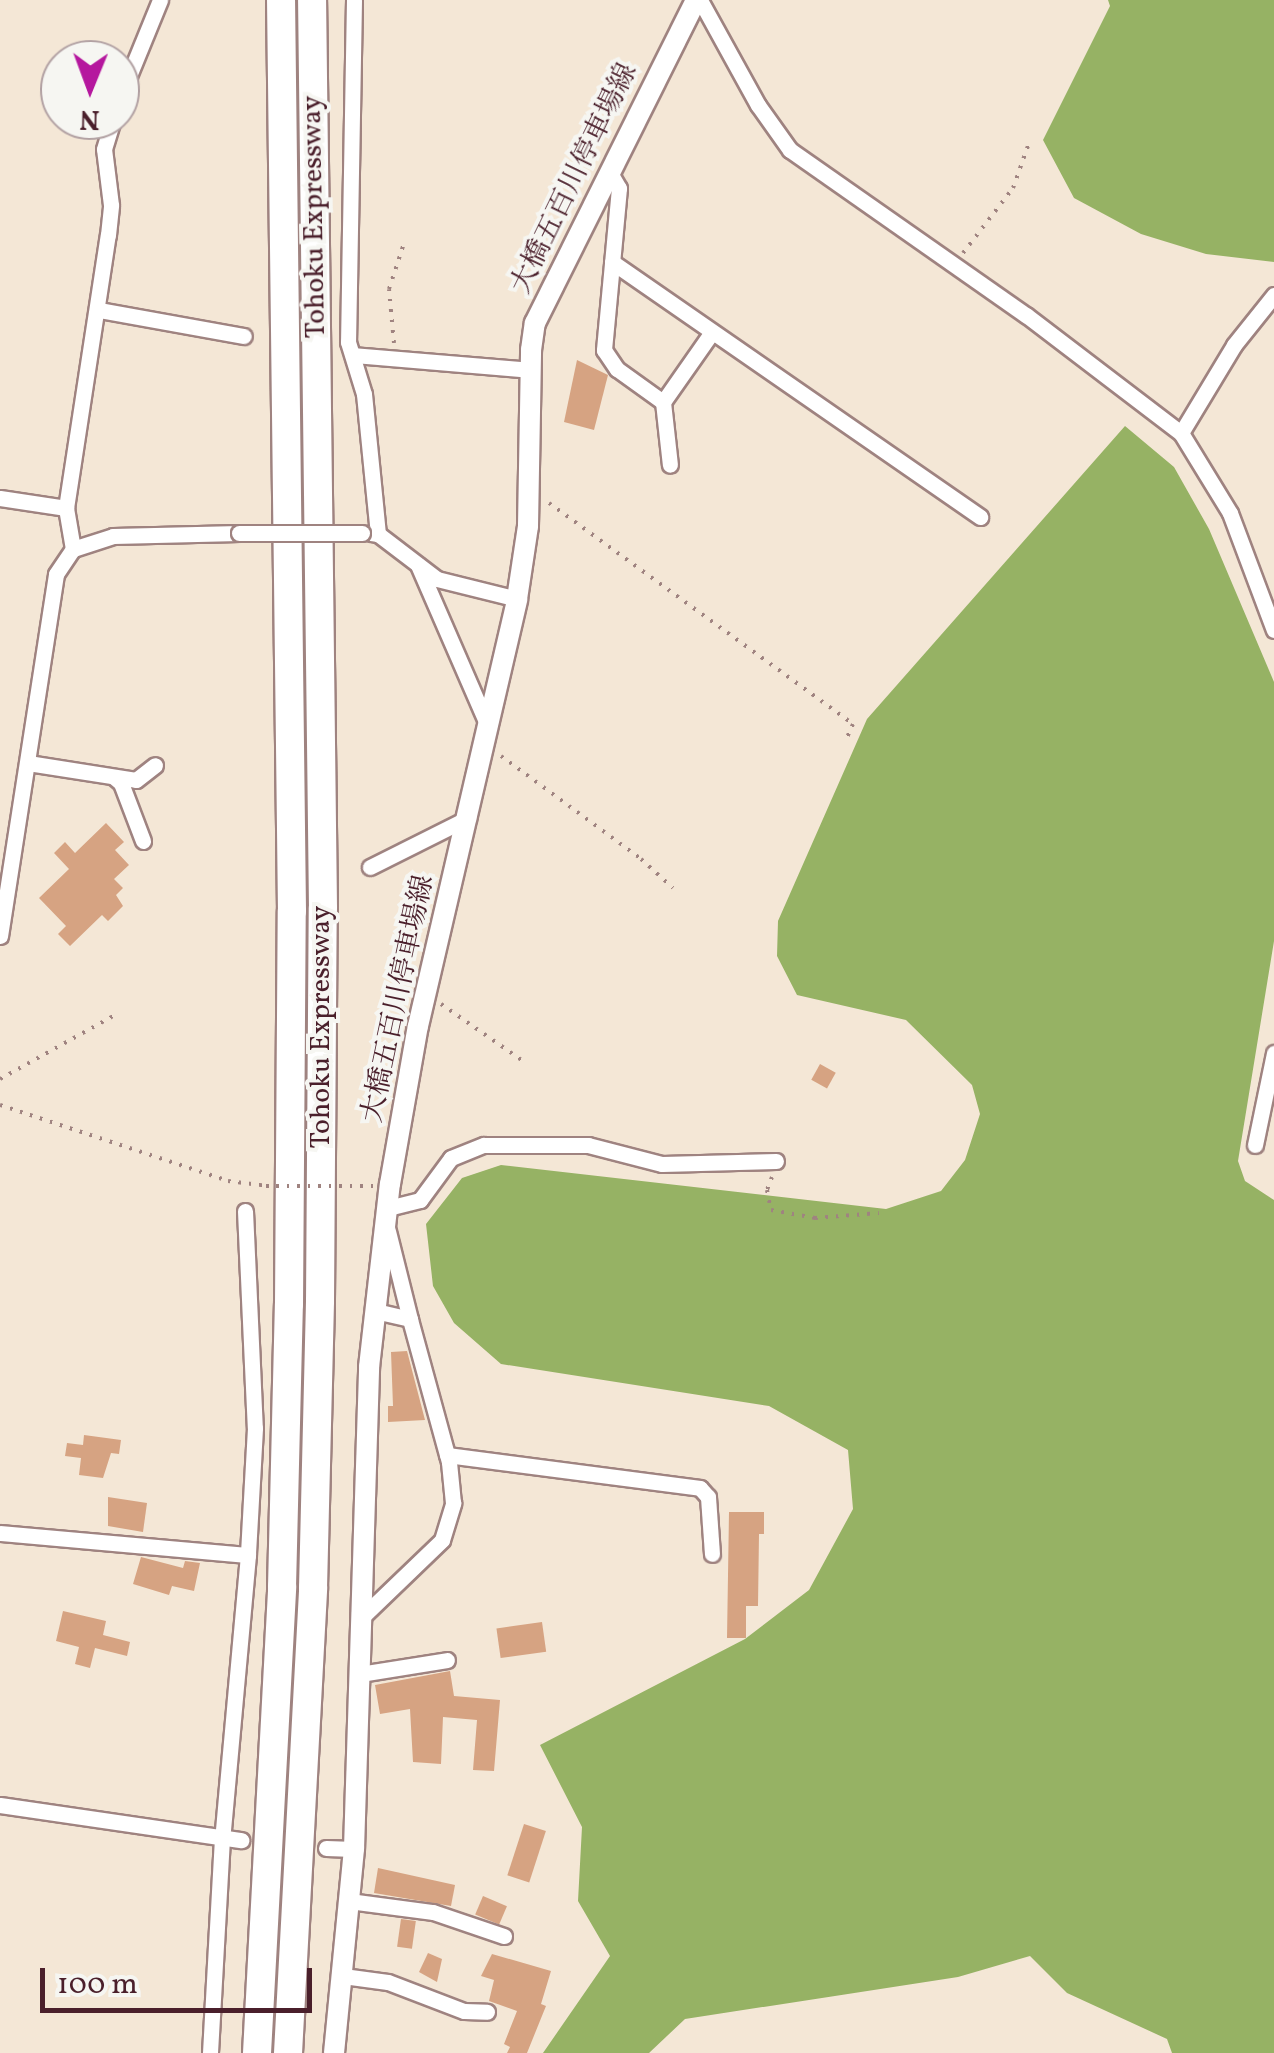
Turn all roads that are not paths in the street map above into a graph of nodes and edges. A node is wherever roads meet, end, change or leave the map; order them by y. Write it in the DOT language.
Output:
graph roads {
  1 [pos="160,0"];
  2 [pos="281,0"];
  3 [pos="312,0"];
  4 [pos="354,0"];
  5 [pos="698,0"];
  6 [pos="140,49"];
  7 [pos="107,140"];
  8 [pos="609,171"];
  9 [pos="612,262"];
  10 [pos="1274,296"];
  11 [pos="98,310"];
  12 [pos="712,332"];
  13 [pos="244,336"];
  14 [pos="354,355"];
  15 [pos="530,370"];
  16 [pos="663,402"];
  17 [pos="1181,434"];
  18 [pos="670,465"];
  19 [pos="0,498"];
  20 [pos="66,508"];
  21 [pos="980,516"];
  22 [pos="370,533"];
  23 [pos="73,549"];
  24 [pos="418,565"];
  25 [pos="517,599"];
  26 [pos="1274,630"];
  27 [pos="487,737"];
  28 [pos="28,763"];
  29 [pos="155,764"];
  30 [pos="114,778"];
  31 [pos="468,818"];
  32 [pos="143,841"];
  33 [pos="6,861"];
  34 [pos="370,867"];
  35 [pos="0,936"];
  36 [pos="1274,1053"];
  37 [pos="1270,1096"];
  38 [pos="1254,1144"];
  39 [pos="776,1161"];
  40 [pos="245,1211"];
  41 [pos="387,1215"];
  42 [pos="376,1310"];
  43 [pos="410,1319"];
  44 [pos="447,1456"];
  45 [pos="0,1533"];
  46 [pos="712,1554"];
  47 [pos="248,1555"];
  48 [pos="362,1617"];
  49 [pos="446,1660"];
  50 [pos="360,1674"];
  51 [pos="0,1805"];
  52 [pos="222,1838"];
  53 [pos="241,1840"];
  54 [pos="326,1848"];
  55 [pos="354,1849"];
  56 [pos="349,1901"];
  57 [pos="504,1936"];
  58 [pos="343,1976"];
  59 [pos="487,2012"];
  60 [pos="210,2053"];
  61 [pos="258,2053"];
  62 [pos="288,2053"];
  63 [pos="334,2053"];
  1 -- 6 [label="street"];
  2 -- 61 [label="highway, Tohoku Expressway"];
  3 -- 62 [label="highway, Tohoku Expressway"];
  4 -- 14 [label="street"];
  5 -- 8 [label="main road, 大橋五百川停車場線"];
  5 -- 17 [label="street"];
  7 -- 11 [label="street"];
  8 -- 9 [label="street"];
  8 -- 15 [label="main road, 大橋五百川停車場線"];
  9 -- 12 [label="street"];
  9 -- 16 [label="street"];
  10 -- 17 [label="street"];
  11 -- 13 [label="street"];
  11 -- 20 [label="street"];
  12 -- 16 [label="street"];
  12 -- 21 [label="street"];
  14 -- 15 [label="street"];
  14 -- 22 [label="street"];
  15 -- 25 [label="main road, 大橋五百川停車場線"];
  16 -- 18 [label="street"];
  17 -- 26 [label="street"];
  19 -- 20 [label="street"];
  20 -- 23 [label="street"];
  22 -- 23 [label="street, bridge"];
  22 -- 24 [label="street"];
  23 -- 28 [label="street"];
  24 -- 25 [label="street"];
  24 -- 27 [label="street"];
  25 -- 27 [label="main road, 大橋五百川停車場線"];
  27 -- 31 [label="main road, 大橋五百川停車場線"];
  28 -- 30 [label="street"];
  28 -- 33 [label="street"];
  29 -- 30 [label="street"];
  30 -- 32 [label="street"];
  31 -- 34 [label="street"];
  31 -- 41 [label="main road, 大橋五百川停車場線"];
  33 -- 35 [label="street"];
  36 -- 37 [label="street"];
  37 -- 38 [label="street"];
  39 -- 41 [label="street"];
  40 -- 47 [label="street"];
  41 -- 42 [label="main road, 大橋五百川停車場線"];
  41 -- 43 [label="street"];
  42 -- 43 [label="street"];
  42 -- 48 [label="main road, 大橋五百川停車場線"];
  43 -- 44 [label="street"];
  44 -- 46 [label="street"];
  44 -- 48 [label="street"];
  45 -- 47 [label="street"];
  47 -- 52 [label="street"];
  48 -- 50 [label="main road, 大橋五百川停車場線"];
  49 -- 50 [label="street"];
  50 -- 55 [label="main road, 大橋五百川停車場線"];
  51 -- 52 [label="street"];
  52 -- 53 [label="street"];
  52 -- 60 [label="street"];
  54 -- 55 [label="street"];
  55 -- 56 [label="main road, 大橋五百川停車場線"];
  56 -- 57 [label="street"];
  56 -- 58 [label="main road, 大橋五百川停車場線"];
  58 -- 59 [label="street"];
  58 -- 63 [label="main road, 大橋五百川停車場線"];
}
